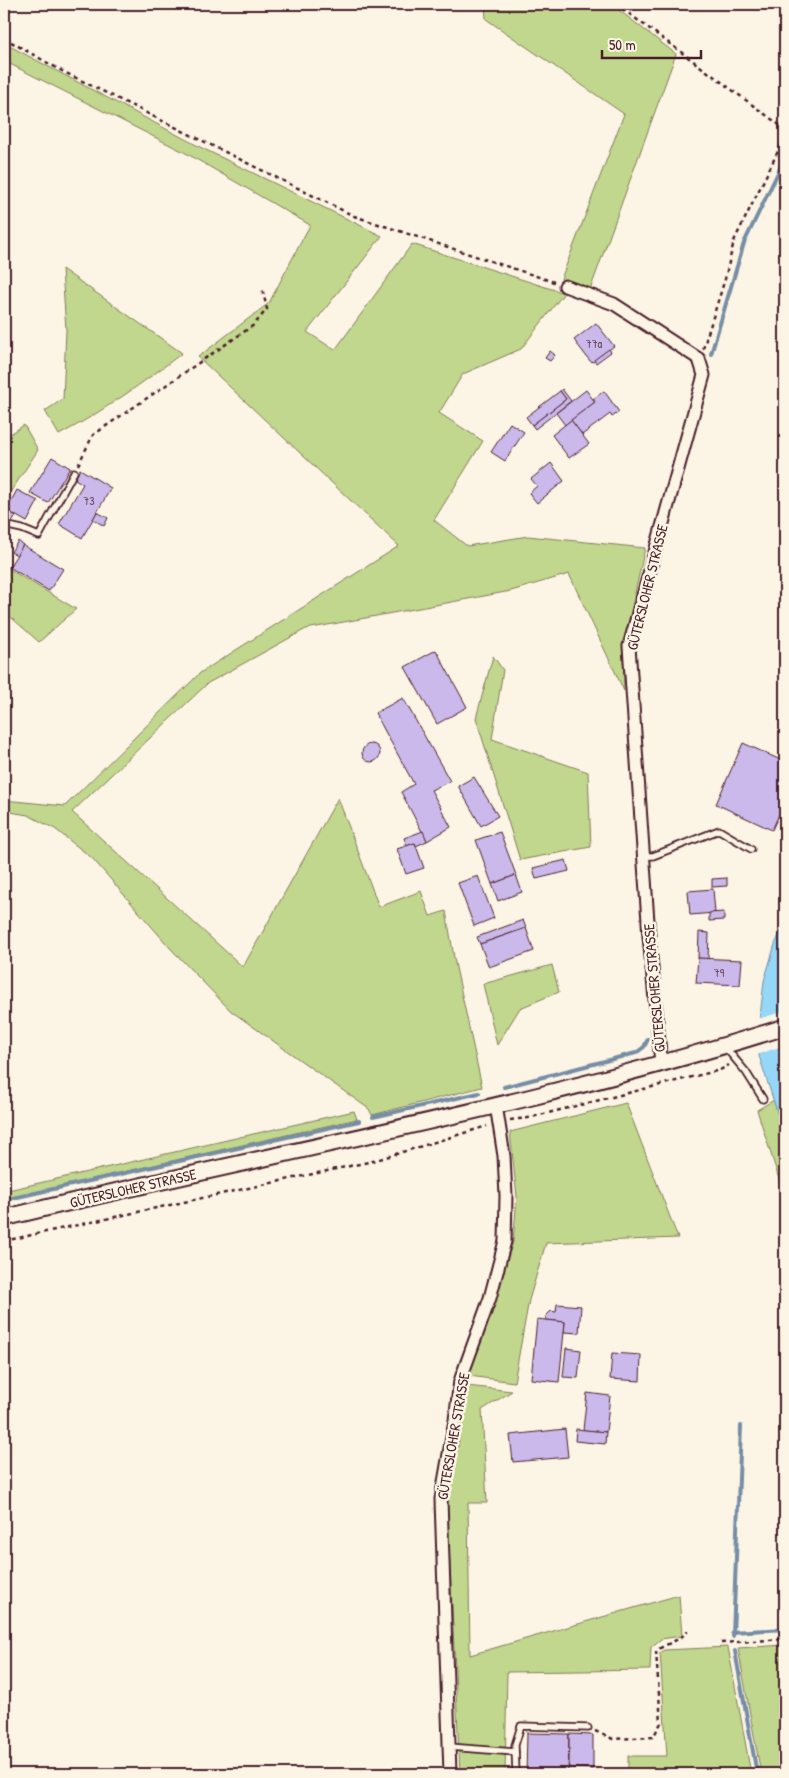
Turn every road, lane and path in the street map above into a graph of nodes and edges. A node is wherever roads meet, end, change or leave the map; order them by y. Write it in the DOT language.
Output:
graph roads {
  1 [pos="616,4"];
  2 [pos="4,38"];
  3 [pos="785,129"];
  4 [pos="785,137"];
  5 [pos="565,286"];
  6 [pos="262,288"];
  7 [pos="699,359"];
  8 [pos="74,472"];
  9 [pos="4,525"];
  10 [pos="751,850"];
  11 [pos="644,856"];
  12 [pos="785,1027"];
  13 [pos="724,1045"];
  14 [pos="736,1060"];
  15 [pos="661,1063"];
  16 [pos="763,1099"];
  17 [pos="496,1106"];
  18 [pos="499,1123"];
  19 [pos="4,1218"];
  20 [pos="4,1241"];
  21 [pos="688,1631"];
  22 [pos="785,1640"];
  23 [pos="721,1643"];
  24 [pos="588,1728"];
  25 [pos="449,1747"];
  26 [pos="515,1752"];
  27 [pos="450,1774"];
  28 [pos="516,1774"];
  1 -- 3 [label="path"];
  2 -- 5 [label="path"];
  4 -- 7 [label="path"];
  5 -- 7 [label="street"];
  6 -- 8 [label="path"];
  7 -- 11 [label="street, GÜTERSLOHER STRASSE"];
  8 -- 9 [label="lane"];
  10 -- 11 [label="lane"];
  11 -- 15 [label="street, GÜTERSLOHER STRASSE"];
  12 -- 13 [label="main road, GÜTERSLOHER STRASSE"];
  13 -- 14 [label="lane"];
  13 -- 15 [label="main road, GÜTERSLOHER STRASSE"];
  14 -- 16 [label="lane"];
  14 -- 18 [label="path"];
  15 -- 17 [label="main road, GÜTERSLOHER STRASSE"];
  17 -- 18 [label="street, GÜTERSLOHER STRASSE"];
  17 -- 19 [label="main road, GÜTERSLOHER STRASSE"];
  18 -- 20 [label="path"];
  18 -- 25 [label="street, GÜTERSLOHER STRASSE"];
  21 -- 24 [label="path"];
  22 -- 23 [label="path"];
  24 -- 26 [label="lane"];
  25 -- 26 [label="lane"];
  25 -- 27 [label="street, GÜTERSLOHER STRASSE"];
  26 -- 28 [label="lane"];
}
